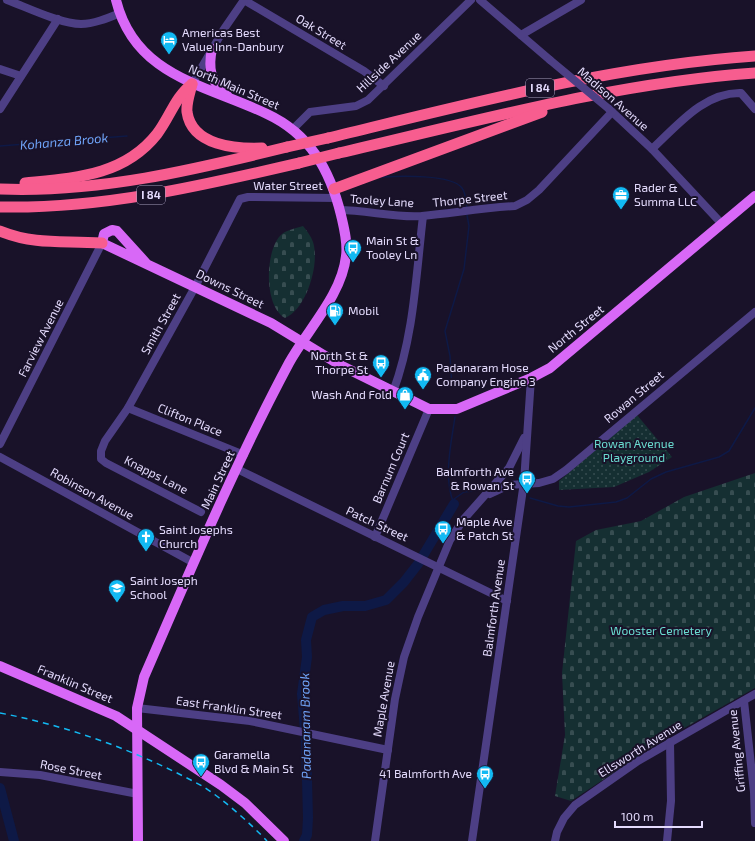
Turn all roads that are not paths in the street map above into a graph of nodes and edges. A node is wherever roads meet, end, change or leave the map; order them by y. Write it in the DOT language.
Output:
graph roads {
  1 [pos="7,0"];
  2 [pos="116,0"];
  3 [pos="244,0"];
  4 [pos="471,0"];
  5 [pos="480,0"];
  6 [pos="582,0"];
  7 [pos="120,13"];
  8 [pos="58,19"];
  9 [pos="521,35"];
  10 [pos="212,49"];
  11 [pos="755,56"];
  12 [pos="0,69"];
  13 [pos="755,74"];
  14 [pos="22,76"];
  15 [pos="192,84"];
  16 [pos="384,86"];
  17 [pos="630,88"];
  18 [pos="235,101"];
  19 [pos="0,109"];
  20 [pos="755,109"];
  21 [pos="611,110"];
  22 [pos="292,129"];
  23 [pos="287,147"];
  24 [pos="652,149"];
  25 [pos="0,185"];
  26 [pos="0,189"];
  27 [pos="335,193"];
  28 [pos="755,196"];
  29 [pos="240,199"];
  30 [pos="0,207"];
  31 [pos="339,210"];
  32 [pos="422,216"];
  33 [pos="722,224"];
  34 [pos="0,231"];
  35 [pos="102,243"];
  36 [pos="146,263"];
  37 [pos="195,287"];
  38 [pos="755,312"];
  39 [pos="302,342"];
  40 [pos="531,378"];
  41 [pos="393,392"];
  42 [pos="128,408"];
  43 [pos="429,409"];
  44 [pos="527,429"];
  45 [pos="0,444"];
  46 [pos="244,455"];
  47 [pos="0,456"];
  48 [pos="101,459"];
  49 [pos="237,469"];
  50 [pos="524,482"];
  51 [pos="478,502"];
  52 [pos="201,512"];
  53 [pos="375,537"];
  54 [pos="194,563"];
  55 [pos="438,567"];
  56 [pos="507,600"];
  57 [pos="0,666"];
  58 [pos="755,694"];
  59 [pos="744,701"];
  60 [pos="137,708"];
  61 [pos="137,730"];
  62 [pos="670,742"];
  63 [pos="388,750"];
  64 [pos="0,772"];
  65 [pos="754,792"];
  66 [pos="138,794"];
  67 [pos="755,823"];
  68 [pos="138,841"];
  69 [pos="284,841"];
  70 [pos="375,841"];
  71 [pos="472,841"];
  72 [pos="555,841"];
  73 [pos="667,841"];
  1 -- 8 [label="street"];
  2 -- 7 [label="main road, North Main Street"];
  3 -- 10 [label="street"];
  3 -- 16 [label="street, Oak Street"];
  4 -- 16 [label="street, Hillside Avenue"];
  5 -- 9 [label="street, Madison Avenue"];
  6 -- 9 [label="street"];
  7 -- 8 [label="street"];
  7 -- 15 [label="main road, North Main Street"];
  8 -- 14 [label="street"];
  9 -- 21 [label="street, Madison Avenue, bridge"];
  10 -- 15 [label="street"];
  10 -- 18 [label="main road"];
  11 -- 23 [label="highway, I 84, bridge"];
  12 -- 14 [label="street"];
  13 -- 17 [label="highway, I 84"];
  14 -- 19 [label="street"];
  15 -- 18 [label="main road, North Main Street"];
  15 -- 23 [label="highway"];
  15 -- 25 [label="highway"];
  16 -- 22 [label="street, Hillside Avenue"];
  17 -- 27 [label="highway"];
  17 -- 30 [label="highway, I 84, bridge"];
  18 -- 22 [label="main road, North Main Street"];
  20 -- 24 [label="street"];
  21 -- 24 [label="street, Madison Avenue"];
  21 -- 32 [label="street, Thorpe Street"];
  22 -- 27 [label="main road, North Main Street"];
  23 -- 26 [label="highway, I 84"];
  24 -- 33 [label="street, Madison Avenue"];
  27 -- 29 [label="street, Water Street"];
  27 -- 31 [label="main road, Main Street"];
  28 -- 33 [label="main road, North Street"];
  29 -- 37 [label="street, Smith Street"];
  31 -- 32 [label="street, Tooley Lane"];
  31 -- 39 [label="main road, Main Street"];
  32 -- 41 [label="street, Thorpe Street"];
  33 -- 40 [label="main road, North Street"];
  34 -- 35 [label="highway"];
  35 -- 36 [label="main road, Downs Street"];
  35 -- 36 [label="main road, Downs Street"];
  35 -- 45 [label="street, Farview Avenue"];
  36 -- 37 [label="main road, Downs Street"];
  37 -- 39 [label="main road, Downs Street"];
  37 -- 42 [label="street, Smith Street"];
  38 -- 50 [label="street, Rowan Street"];
  39 -- 41 [label="main road, North Street"];
  39 -- 46 [label="main road, Main Street"];
  40 -- 43 [label="main road, North Street"];
  40 -- 44 [label="street, Balmforth Avenue"];
  41 -- 43 [label="main road, North Street"];
  42 -- 46 [label="street, Clifton Place"];
  42 -- 48 [label="street, Smith Street"];
  43 -- 53 [label="street, Barnum Court"];
  44 -- 50 [label="street, Balmforth Avenue"];
  44 -- 51 [label="street, Rowan Street"];
  46 -- 49 [label="main road, Main Street"];
  47 -- 54 [label="street, Robinson Avenue"];
  48 -- 52 [label="street, Knapps Lane"];
  49 -- 53 [label="street, Patch Street"];
  49 -- 54 [label="main road, Main Street"];
  50 -- 51 [label="street, Rowan Street"];
  50 -- 56 [label="street, Balmforth Avenue"];
  51 -- 55 [label="street, Rowan Street"];
  53 -- 55 [label="street, Patch Street"];
  54 -- 60 [label="main road, Main Street"];
  55 -- 56 [label="street, Patch Street"];
  55 -- 63 [label="street, Maple Avenue"];
  56 -- 71 [label="street, Balmforth Avenue"];
  57 -- 61 [label="main road, Franklin Street"];
  58 -- 59 [label="street, Ellsworth Avenue"];
  59 -- 62 [label="street, Ellsworth Avenue"];
  59 -- 65 [label="street, Griffing Avenue"];
  60 -- 61 [label="main road, Main Street"];
  60 -- 63 [label="street, East Franklin Street"];
  61 -- 66 [label="main road, Main Street"];
  61 -- 69 [label="main road, Franklin Street"];
  62 -- 72 [label="street, Ellsworth Avenue"];
  62 -- 73 [label="street"];
  63 -- 70 [label="street, Maple Avenue"];
  64 -- 66 [label="street, Rose Street"];
  65 -- 67 [label="street, Griffing Avenue"];
  66 -- 68 [label="main road, Main Street"];
}
